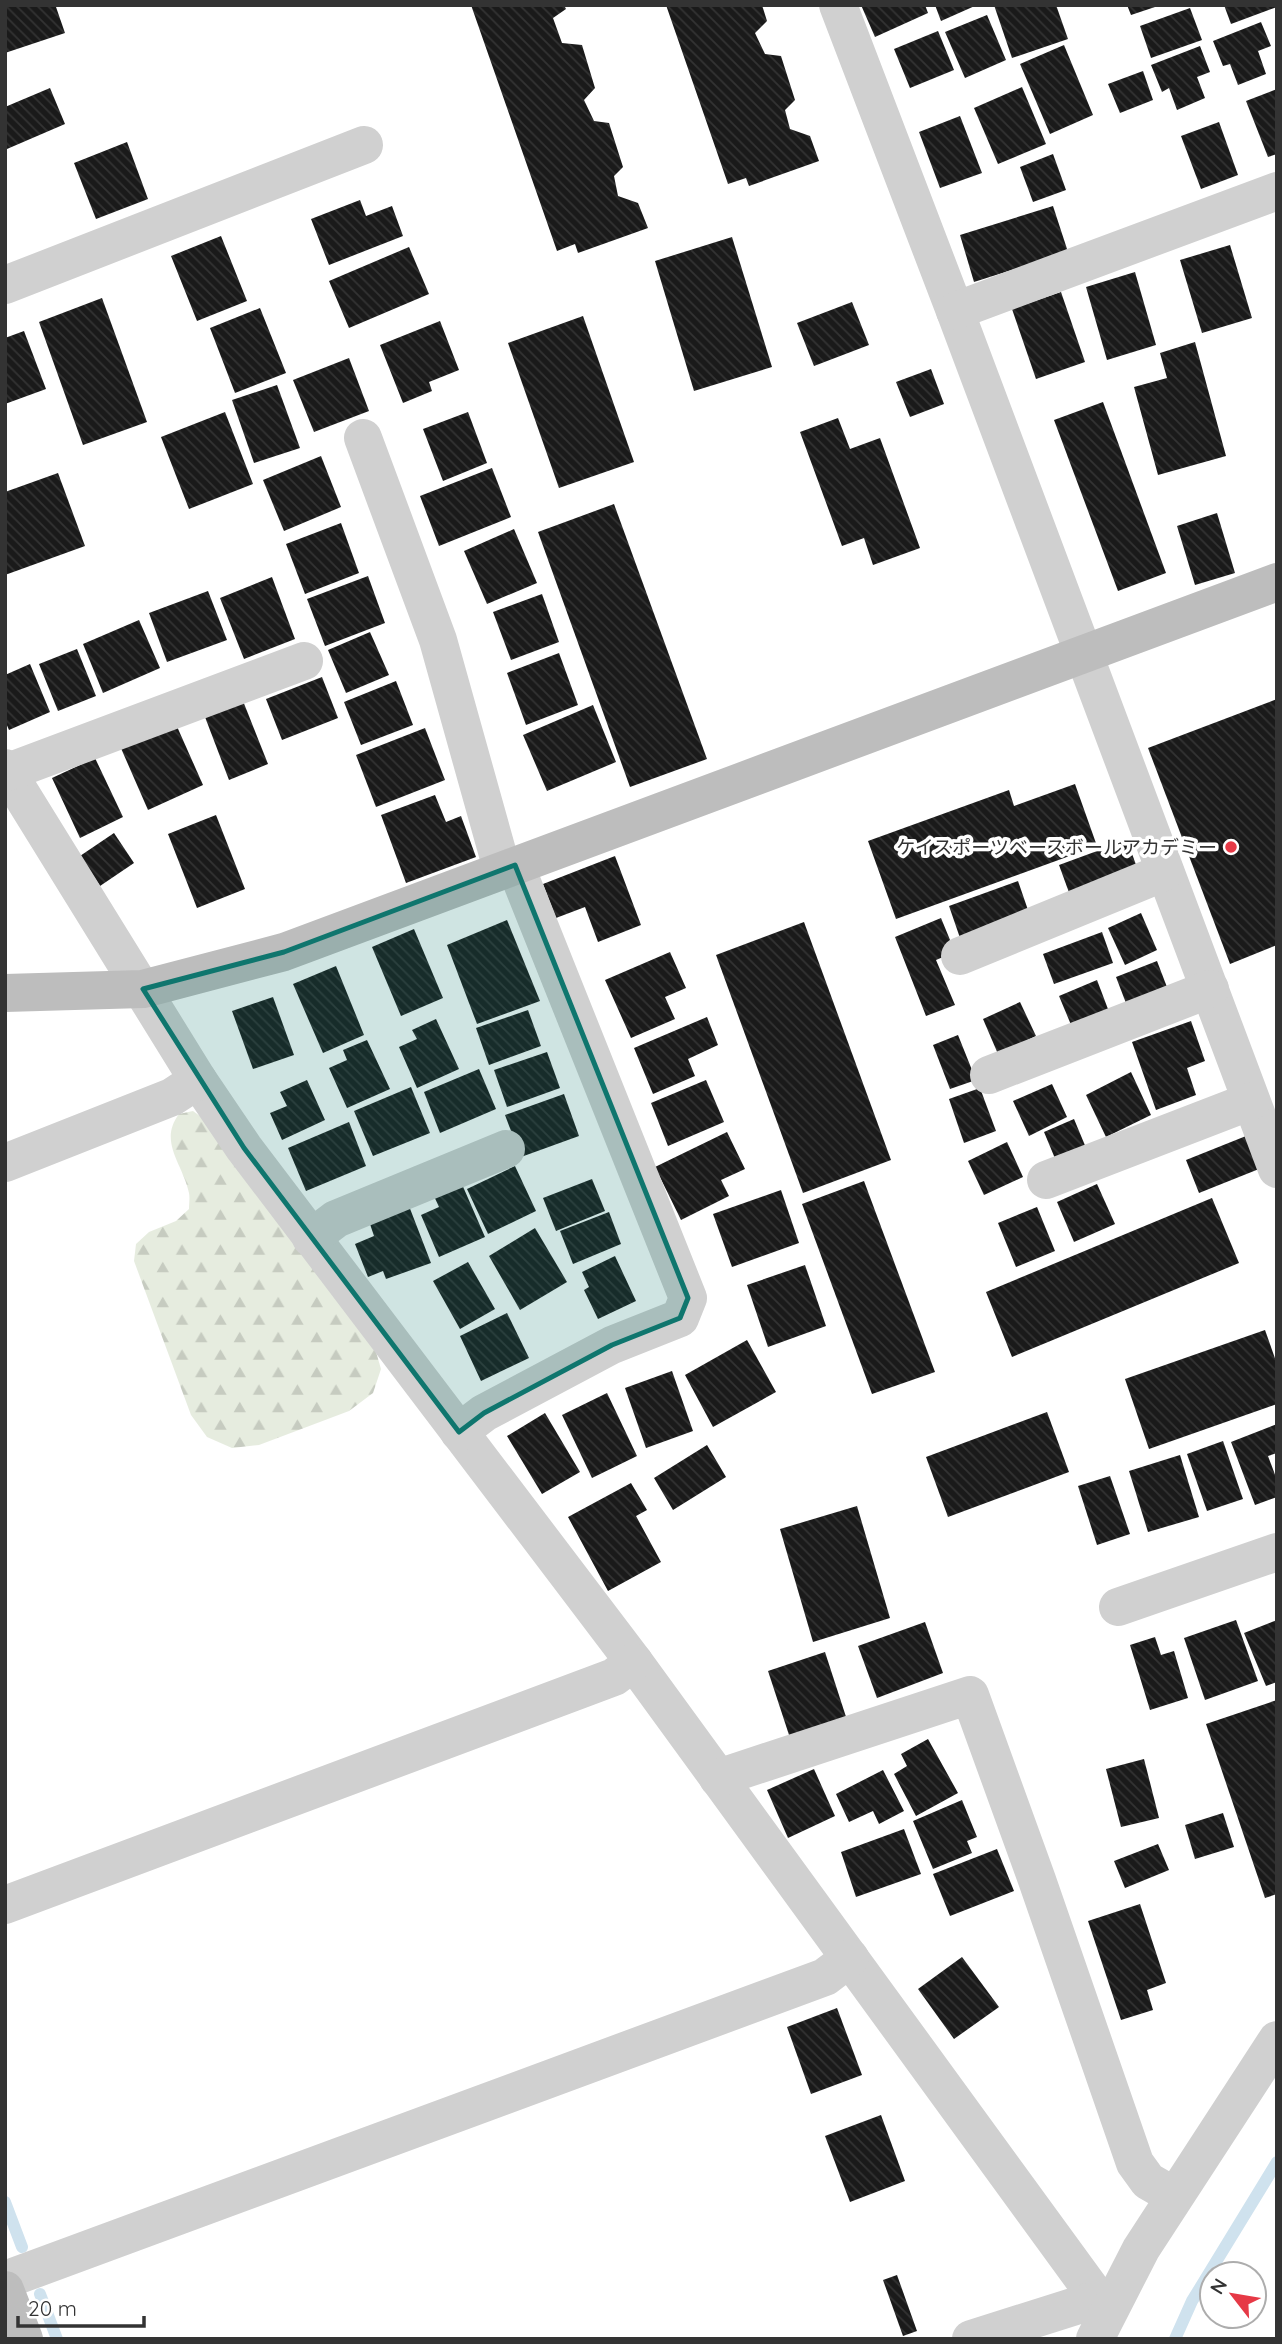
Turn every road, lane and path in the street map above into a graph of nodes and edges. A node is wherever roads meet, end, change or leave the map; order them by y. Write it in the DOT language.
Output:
graph roads {
  1 [pos="838,5"];
  2 [pos="364,145"];
  3 [pos="1277,191"];
  4 [pos="5,285"];
  5 [pos="956,311"];
  6 [pos="363,438"];
  7 [pos="1277,582"];
  8 [pos="1084,654"];
  9 [pos="304,661"];
  10 [pos="7,770"];
  11 [pos="509,867"];
  12 [pos="1166,872"];
  13 [pos="960,956"];
  14 [pos="143,989"];
  15 [pos="1210,989"];
  16 [pos="5,993"];
  17 [pos="989,1075"];
  18 [pos="198,1080"];
  19 [pos="1251,1101"];
  20 [pos="506,1149"];
  21 [pos="5,1163"];
  22 [pos="1277,1169"];
  23 [pos="1046,1180"];
  24 [pos="311,1238"];
  25 [pos="459,1432"];
  26 [pos="1277,1552"];
  27 [pos="1118,1607"];
  28 [pos="634,1662"];
  29 [pos="718,1778"];
  30 [pos="5,1905"];
  31 [pos="850,1958"];
  32 [pos="1277,2040"];
  33 [pos="1174,2196"];
  34 [pos="5,2280"];
  35 [pos="5,2290"];
  36 [pos="1101,2314"];
  37 [pos="24,2339"];
  38 [pos="971,2339"];
  1 -- 5 [label="street"];
  2 -- 4 [label="street"];
  3 -- 5 [label="street"];
  5 -- 8 [label="street"];
  6 -- 11 [label="street"];
  7 -- 8 [label="street"];
  8 -- 11 [label="street"];
  8 -- 12 [label="street"];
  9 -- 10 [label="street"];
  10 -- 14 [label="street"];
  11 -- 14 [label="street"];
  11 -- 25 [label="street"];
  12 -- 13 [label="street"];
  12 -- 15 [label="street"];
  14 -- 16 [label="street"];
  14 -- 18 [label="street"];
  15 -- 17 [label="street"];
  15 -- 19 [label="street"];
  18 -- 21 [label="street"];
  18 -- 24 [label="street"];
  19 -- 22 [label="street"];
  19 -- 23 [label="street"];
  20 -- 24 [label="street"];
  24 -- 25 [label="street"];
  25 -- 28 [label="street"];
  26 -- 27 [label="street"];
  28 -- 29 [label="street"];
  28 -- 30 [label="street"];
  29 -- 31 [label="street"];
  29 -- 33 [label="street"];
  31 -- 34 [label="street"];
  31 -- 36 [label="street"];
  32 -- 33 [label="street"];
  33 -- 36 [label="street"];
  35 -- 37 [label="street"];
  36 -- 38 [label="street"];
}
